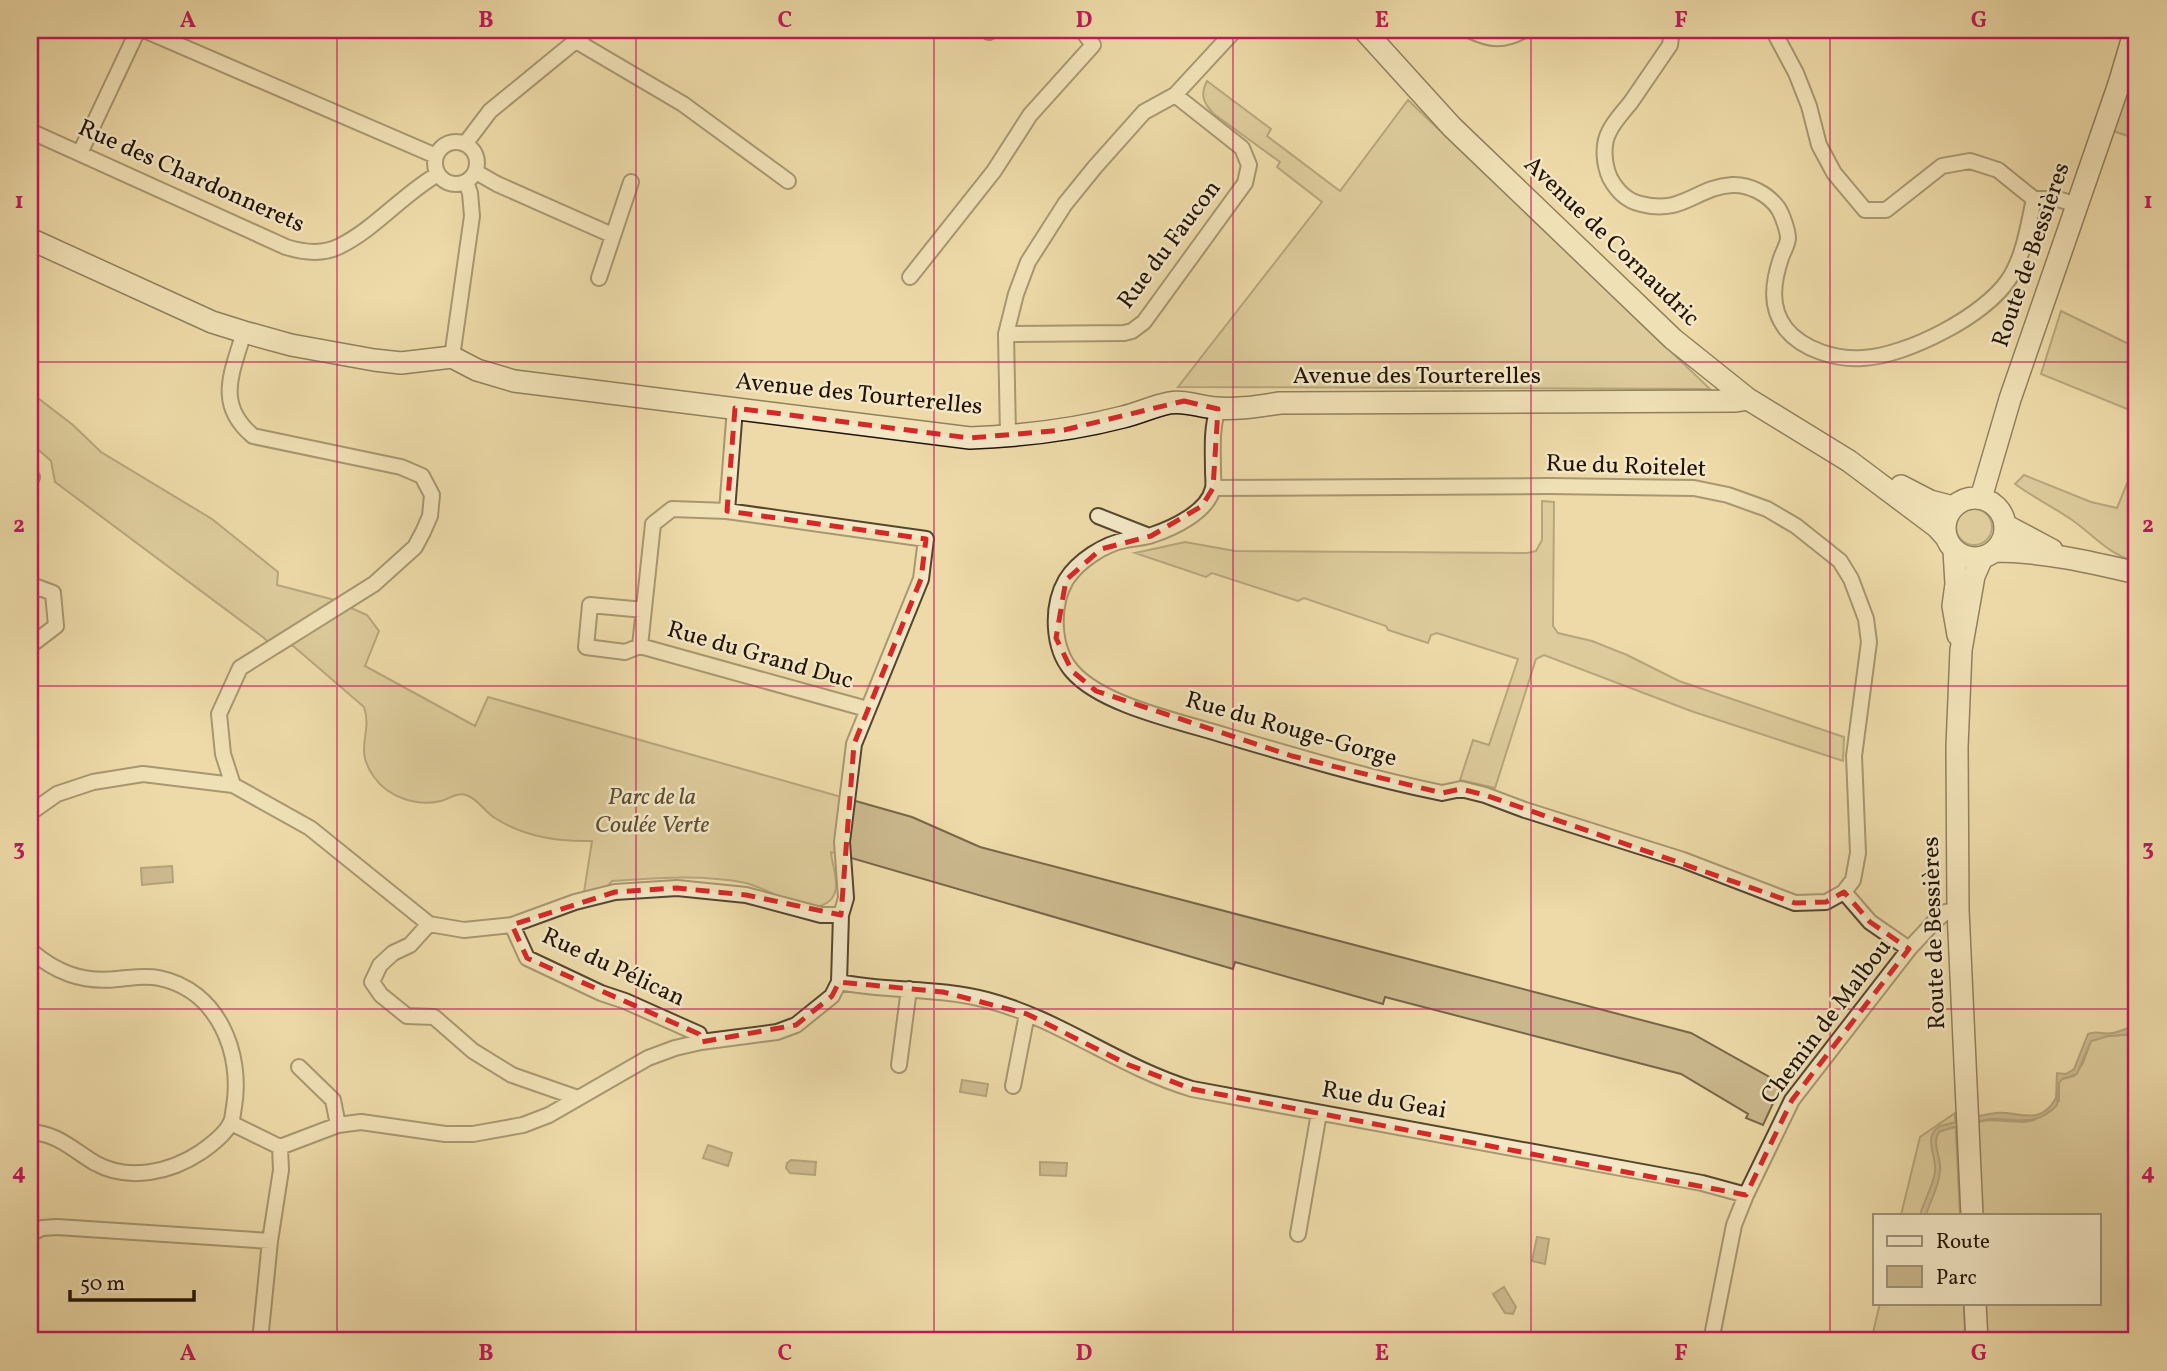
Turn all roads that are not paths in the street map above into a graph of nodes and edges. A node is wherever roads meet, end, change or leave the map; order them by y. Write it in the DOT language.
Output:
graph roads {
  1 [pos="138,30"];
  2 [pos="144,30"];
  3 [pos="589,30"];
  4 [pos="1082,30"];
  5 [pos="1235,30"];
  6 [pos="1364,30"];
  7 [pos="1469,30"];
  8 [pos="1524,30"];
  9 [pos="1672,30"];
  10 [pos="1773,30"];
  11 [pos="2135,30"];
  12 [pos="576,41"];
  13 [pos="1175,95"];
  14 [pos="30,131"];
  15 [pos="465,144"];
  16 [pos="80,153"];
  17 [pos="436,156"];
  18 [pos="438,174"];
  19 [pos="471,177"];
  20 [pos="788,181"];
  21 [pos="631,182"];
  22 [pos="2034,199"];
  23 [pos="2077,205"];
  24 [pos="612,235"];
  25 [pos="30,239"];
  26 [pos="599,278"];
  27 [pos="910,278"];
  28 [pos="244,332"];
  29 [pos="1006,334"];
  30 [pos="452,357"];
  31 [pos="1748,399"];
  32 [pos="735,408"];
  33 [pos="1217,409"];
  34 [pos="1008,436"];
  35 [pos="1849,461"];
  36 [pos="1213,488"];
  37 [pos="1981,498"];
  38 [pos="1953,507"];
  39 [pos="727,511"];
  40 [pos="1098,516"];
  41 [pos="2005,524"];
  42 [pos="1150,536"];
  43 [pos="1950,543"];
  44 [pos="1988,554"];
  45 [pos="2070,558"];
  46 [pos="2137,573"];
  47 [pos="30,594"];
  48 [pos="644,610"];
  49 [pos="30,638"];
  50 [pos="640,646"];
  51 [pos="1961,650"];
  52 [pos="867,709"];
  53 [pos="233,785"];
  54 [pos="30,813"];
  55 [pos="1844,892"];
  56 [pos="1958,911"];
  57 [pos="841,915"];
  58 [pos="429,924"];
  59 [pos="512,926"];
  60 [pos="1909,949"];
  61 [pos="30,950"];
  62 [pos="839,982"];
  63 [pos="909,989"];
  64 [pos="1027,1014"];
  65 [pos="701,1042"];
  66 [pos="899,1065"];
  67 [pos="299,1068"];
  68 [pos="1013,1086"];
  69 [pos="578,1098"];
  70 [pos="1319,1113"];
  71 [pos="231,1123"];
  72 [pos="338,1125"];
  73 [pos="30,1132"];
  74 [pos="280,1147"];
  75 [pos="1746,1195"];
  76 [pos="1972,1214"];
  77 [pos="30,1234"];
  78 [pos="1298,1234"];
  79 [pos="270,1241"];
  80 [pos="1975,1304"];
  81 [pos="260,1341"];
  82 [pos="1712,1341"];
  83 [pos="1977,1341"];
  1 -- 16 [label="street"];
  2 -- 17 [label="street"];
  3 -- 12 [label="street"];
  4 -- 27 [label="street"];
  5 -- 13 [label="street"];
  6 -- 31 [label="street, Avenue de Cornaudric"];
  7 -- 8 [label="street"];
  9 -- 22 [label="street"];
  10 -- 22 [label="street"];
  11 -- 23 [label="street, Route de Bessières"];
  12 -- 15 [label="street"];
  12 -- 20 [label="street"];
  13 -- 29 [label="street"];
  13 -- 29 [label="street, Rue du Faucon"];
  14 -- 16 [label="street, Rue des Chardonnerets"];
  15 -- 17 [label="street"];
  15 -- 19 [label="street"];
  16 -- 18 [label="street, Rue des Chardonnerets"];
  17 -- 18 [label="street"];
  18 -- 19 [label="street"];
  19 -- 24 [label="street"];
  19 -- 30 [label="street"];
  21 -- 24 [label="street"];
  22 -- 23 [label="street"];
  23 -- 37 [label="street, Route de Bessières"];
  24 -- 26 [label="street"];
  25 -- 28 [label="street"];
  28 -- 30 [label="street"];
  28 -- 53 [label="street"];
  29 -- 34 [label="street"];
  30 -- 32 [label="street, Avenue des Tourterelles"];
  31 -- 33 [label="street, Avenue des Tourterelles"];
  31 -- 35 [label="street, Avenue de Cornaudric"];
  32 -- 34 [label="street, Avenue des Tourterelles"];
  32 -- 39 [label="street"];
  33 -- 34 [label="street, Avenue des Tourterelles"];
  33 -- 36 [label="street"];
  35 -- 38 [label="street, Avenue de Cornaudric"];
  35 -- 43 [label="street, Avenue de Cornaudric"];
  36 -- 42 [label="street, Rue du Rouge-Gorge"];
  36 -- 55 [label="street, Rue du Roitelet"];
  37 -- 38 [label="street"];
  37 -- 41 [label="street"];
  38 -- 43 [label="street"];
  39 -- 48 [label="street, Rue du Grand Duc"];
  39 -- 52 [label="street, Rue du Grand Duc"];
  40 -- 42 [label="street"];
  41 -- 44 [label="street"];
  41 -- 45 [label="street"];
  42 -- 55 [label="street, Rue du Rouge-Gorge"];
  43 -- 44 [label="street"];
  43 -- 51 [label="street, Route de Bessières"];
  44 -- 45 [label="street"];
  44 -- 51 [label="street, Route de Bessières"];
  45 -- 46 [label="street"];
  47 -- 49 [label="street"];
  48 -- 50 [label="street, Rue du Grand Duc"];
  48 -- 50 [label="street, Rue du Grand Duc"];
  50 -- 52 [label="street, Rue du Grand Duc"];
  51 -- 56 [label="street, Route de Bessières"];
  52 -- 57 [label="street, Rue du Grand Duc"];
  53 -- 54 [label="street"];
  53 -- 58 [label="street"];
  55 -- 60 [label="street"];
  56 -- 60 [label="street, Chemin de Malbou"];
  56 -- 76 [label="street, Route de Bessières"];
  57 -- 59 [label="street"];
  57 -- 62 [label="street, Rue du Grand Duc"];
  58 -- 59 [label="street"];
  58 -- 69 [label="street"];
  59 -- 65 [label="street, Rue du Pélican"];
  60 -- 75 [label="street, Chemin de Malbou"];
  61 -- 71 [label="street"];
  62 -- 63 [label="street, Rue du Geai"];
  62 -- 65 [label="street"];
  63 -- 64 [label="street, Rue du Geai"];
  63 -- 66 [label="street"];
  64 -- 68 [label="street"];
  64 -- 70 [label="street, Rue du Geai"];
  65 -- 69 [label="street"];
  67 -- 72 [label="street"];
  69 -- 72 [label="street"];
  70 -- 75 [label="street, Rue du Geai"];
  70 -- 78 [label="street"];
  71 -- 73 [label="street"];
  71 -- 74 [label="street"];
  72 -- 74 [label="street"];
  74 -- 79 [label="street"];
  75 -- 82 [label="street, Chemin de Malbou"];
  77 -- 79 [label="street"];
  79 -- 81 [label="street"];
  80 -- 83 [label="street"];
}
